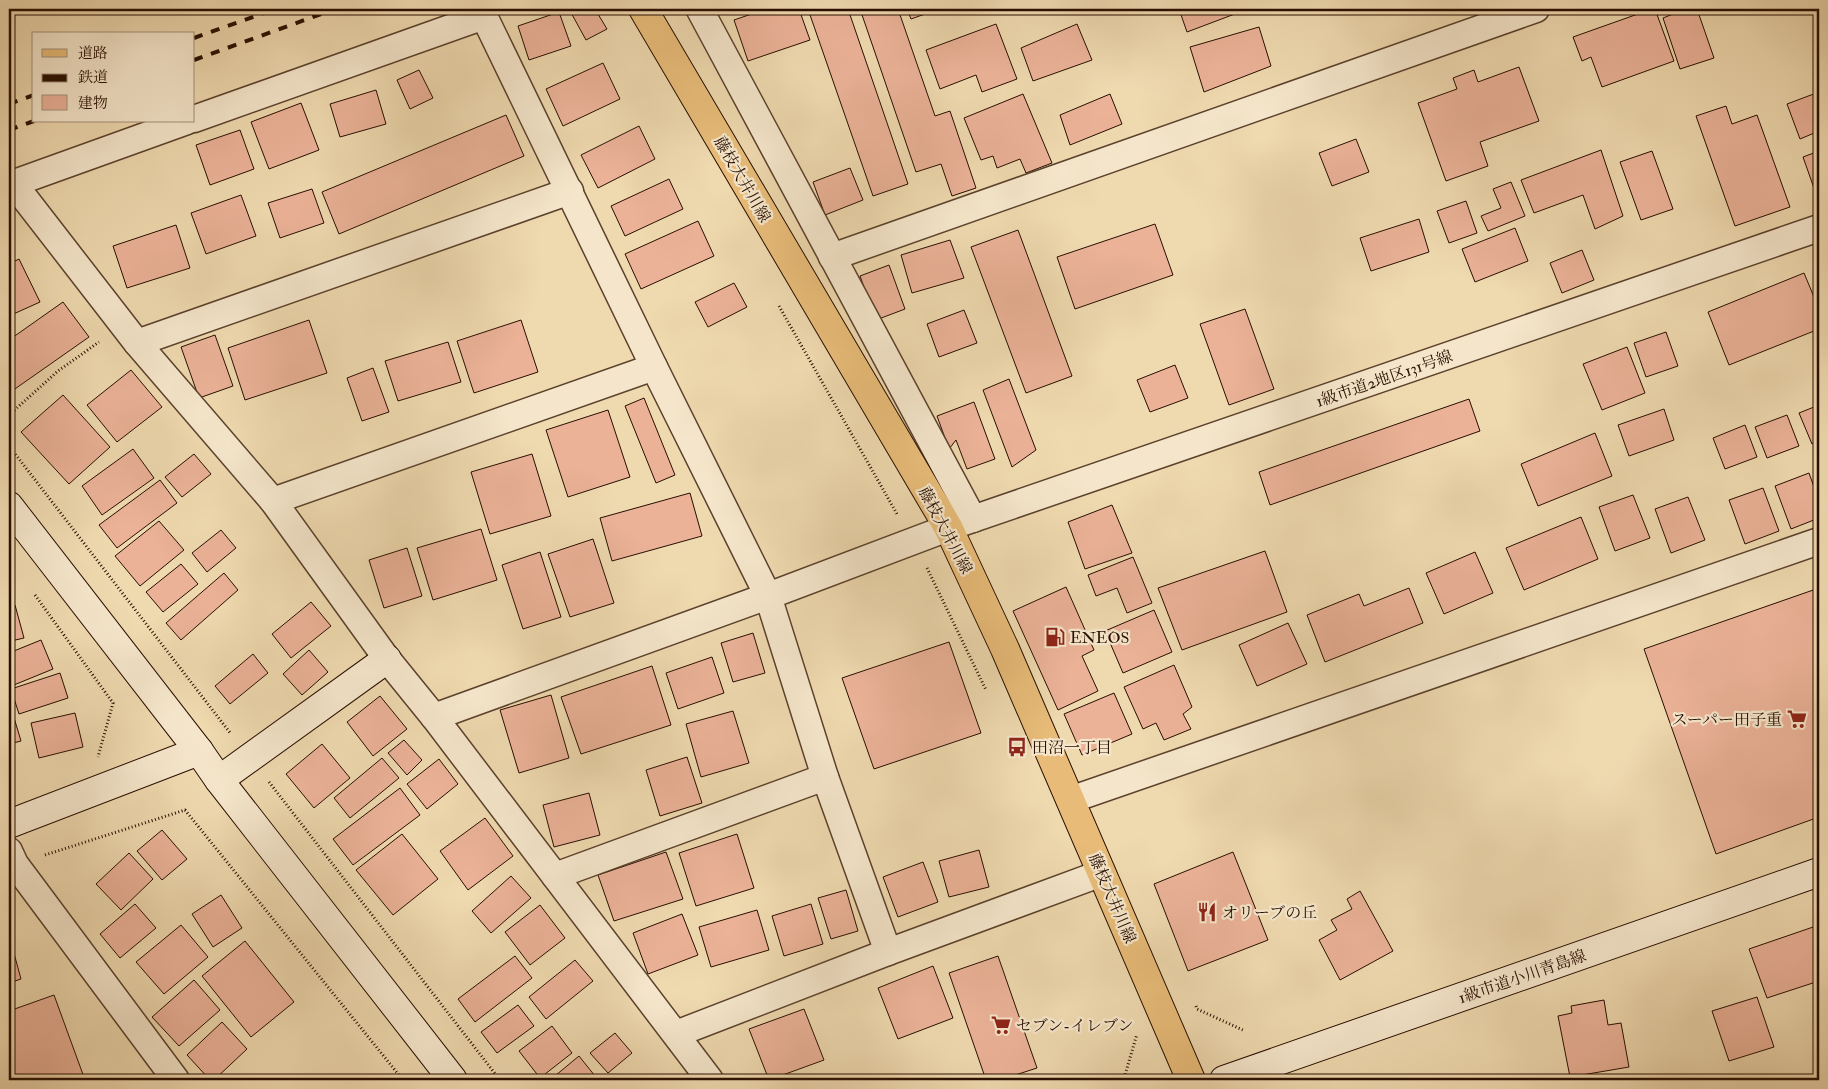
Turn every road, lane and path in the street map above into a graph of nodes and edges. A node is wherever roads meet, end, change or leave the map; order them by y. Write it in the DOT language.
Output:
graph roads {
  1 [pos="642,9"];
  2 [pos="705,9"];
  3 [pos="1536,9"];
  4 [pos="195,119"];
  5 [pos="184,122"];
  6 [pos="11,184"];
  7 [pos="570,191"];
  8 [pos="1819,228"];
  9 [pos="832,257"];
  10 [pos="130,334"];
  11 [pos="654,367"];
  12 [pos="9,415"];
  13 [pos="9,446"];
  14 [pos="273,501"];
  15 [pos="11,514"];
  16 [pos="960,523"];
  17 [pos="1819,541"];
  18 [pos="32,590"];
  19 [pos="768,596"];
  20 [pos="387,659"];
  21 [pos="434,717"];
  22 [pos="199,751"];
  23 [pos="250,758"];
  24 [pos="89,761"];
  25 [pos="825,777"];
  26 [pos="219,780"];
  27 [pos="1070,800"];
  28 [pos="9,824"];
  29 [pos="12,858"];
  30 [pos="1819,872"];
  31 [pos="1102,873"];
  32 [pos="555,876"];
  33 [pos="888,952"];
  34 [pos="676,1034"];
  35 [pos="176,1080"];
  36 [pos="403,1080"];
  37 [pos="453,1080"];
  38 [pos="500,1080"];
  39 [pos="710,1080"];
  40 [pos="1191,1080"];
  41 [pos="1224,1080"];
  1 -- 16 [label="main road, 藤枝大井川線"];
  2 -- 9 [label="street"];
  3 -- 9 [label="street"];
  4 -- 7 [label="street"];
  5 -- 6 [label="street"];
  6 -- 10 [label="street"];
  7 -- 10 [label="street"];
  7 -- 11 [label="street"];
  8 -- 16 [label="street, 1級市道2地区131号線"];
  9 -- 16 [label="street"];
  10 -- 12 [label="path"];
  10 -- 14 [label="street"];
  11 -- 14 [label="street"];
  11 -- 19 [label="street"];
  13 -- 23 [label="path"];
  14 -- 20 [label="street"];
  15 -- 22 [label="street"];
  16 -- 19 [label="street, 1級市道2地区131号線"];
  16 -- 27 [label="main road, 藤枝大井川線"];
  17 -- 27 [label="street"];
  18 -- 24 [label="path"];
  19 -- 21 [label="street, 1級市道2地区131号線"];
  19 -- 25 [label="street"];
  20 -- 21 [label="street"];
  20 -- 23 [label="street"];
  21 -- 32 [label="street"];
  22 -- 26 [label="street"];
  22 -- 28 [label="street"];
  23 -- 26 [label="street"];
  23 -- 38 [label="path"];
  25 -- 32 [label="street"];
  25 -- 33 [label="street"];
  26 -- 37 [label="street"];
  27 -- 31 [label="main road, 藤枝大井川線"];
  29 -- 35 [label="street"];
  29 -- 36 [label="path"];
  30 -- 41 [label="street, 1級市道小川青島線"];
  31 -- 33 [label="street"];
  31 -- 40 [label="main road, 藤枝大井川線"];
  32 -- 34 [label="street"];
  33 -- 34 [label="street"];
  34 -- 39 [label="street"];
}
